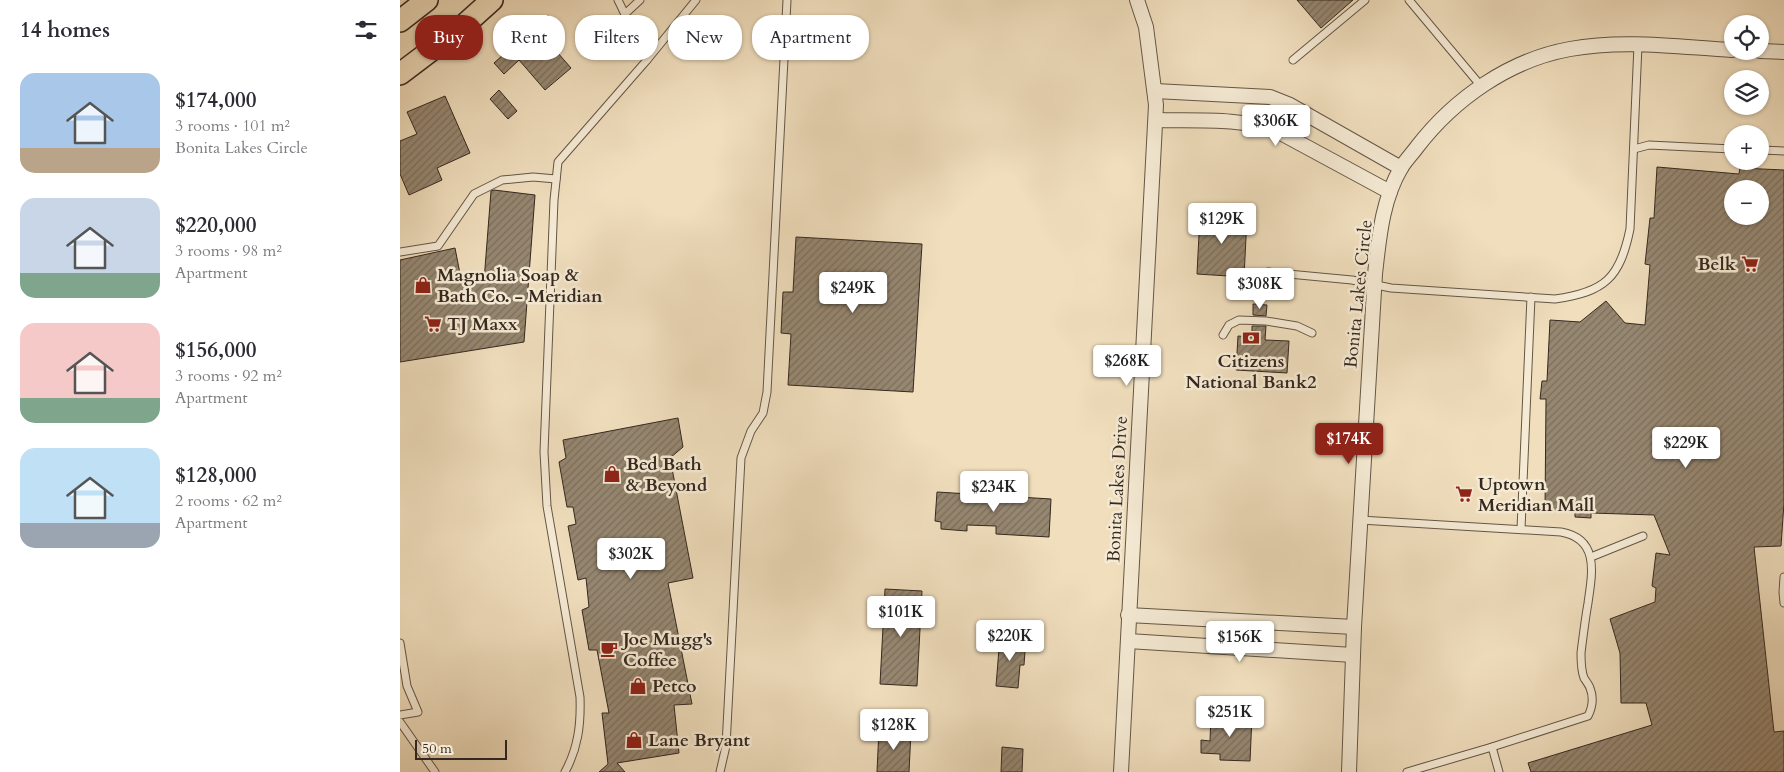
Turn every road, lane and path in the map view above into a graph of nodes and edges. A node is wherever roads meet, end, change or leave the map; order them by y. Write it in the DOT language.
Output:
graph roads {
  1 [pos="427,0"];
  2 [pos="492,0"];
  3 [pos="618,0"];
  4 [pos="640,0"];
  5 [pos="696,0"];
  6 [pos="787,0"];
  7 [pos="1137,0"];
  8 [pos="1365,0"];
  9 [pos="1409,0"];
  10 [pos="625,14"];
  11 [pos="402,16"];
  12 [pos="1638,45"];
  13 [pos="658,47"];
  14 [pos="1724,50"];
  15 [pos="1769,51"];
  16 [pos="1784,52"];
  17 [pos="647,60"];
  18 [pos="1293,60"];
  19 [pos="400,74"];
  20 [pos="1481,86"];
  21 [pos="1155,91"];
  22 [pos="1156,120"];
  23 [pos="1634,149"];
  24 [pos="1724,149"];
  25 [pos="1769,150"];
  26 [pos="1784,151"];
  27 [pos="1401,168"];
  28 [pos="556,179"];
  29 [pos="1390,192"];
  30 [pos="400,252"];
  31 [pos="1268,272"];
  32 [pos="1374,284"];
  33 [pos="1531,297"];
  34 [pos="1312,333"];
  35 [pos="1223,335"];
  36 [pos="1360,520"];
  37 [pos="1521,529"];
  38 [pos="1643,536"];
  39 [pos="1590,557"];
  40 [pos="1784,577"];
  41 [pos="1784,603"];
  42 [pos="1128,615"];
  43 [pos="1354,627"];
  44 [pos="1128,642"];
  45 [pos="400,643"];
  46 [pos="1353,655"];
  47 [pos="400,715"];
  48 [pos="400,722"];
  49 [pos="1492,747"];
  50 [pos="435,772"];
  51 [pos="565,772"];
  52 [pos="720,772"];
  53 [pos="1121,772"];
  54 [pos="1349,772"];
  55 [pos="1407,772"];
  56 [pos="1500,772"];
  1 -- 11 [label="main road"];
  2 -- 19 [label="main road"];
  3 -- 10 [label="lane"];
  4 -- 10 [label="lane"];
  5 -- 13 [label="lane"];
  6 -- 52 [label="lane"];
  7 -- 21 [label="street, Bonita Lakes Drive"];
  8 -- 18 [label="lane"];
  9 -- 20 [label="lane"];
  12 -- 14 [label="street, Bonita Lakes Circle"];
  12 -- 20 [label="street, Bonita Lakes Circle"];
  12 -- 23 [label="lane"];
  15 -- 16 [label="street"];
  17 -- 28 [label="lane"];
  20 -- 27 [label="street, Bonita Lakes Circle"];
  21 -- 22 [label="street, Bonita Lakes Drive"];
  21 -- 27 [label="street"];
  22 -- 29 [label="street"];
  22 -- 42 [label="street, Bonita Lakes Drive"];
  23 -- 24 [label="lane"];
  23 -- 33 [label="lane"];
  25 -- 26 [label="lane"];
  27 -- 29 [label="street, Bonita Lakes Circle"];
  28 -- 30 [label="lane"];
  28 -- 51 [label="lane"];
  29 -- 32 [label="street, Bonita Lakes Circle"];
  31 -- 32 [label="lane"];
  32 -- 33 [label="lane"];
  32 -- 36 [label="street, Bonita Lakes Circle"];
  33 -- 37 [label="lane"];
  34 -- 35 [label="lane"];
  36 -- 37 [label="lane"];
  36 -- 43 [label="street, Bonita Lakes Circle"];
  37 -- 39 [label="lane"];
  38 -- 39 [label="lane"];
  39 -- 49 [label="lane"];
  40 -- 41 [label="lane"];
  42 -- 43 [label="street"];
  42 -- 44 [label="street, Bonita Lakes Drive"];
  43 -- 46 [label="street, Bonita Lakes Circle"];
  44 -- 46 [label="street"];
  44 -- 53 [label="street, Bonita Lakes Drive"];
  45 -- 47 [label="lane"];
  46 -- 54 [label="street, Bonita Lakes Circle"];
  48 -- 50 [label="lane"];
  49 -- 55 [label="lane"];
  49 -- 56 [label="lane"];
}
